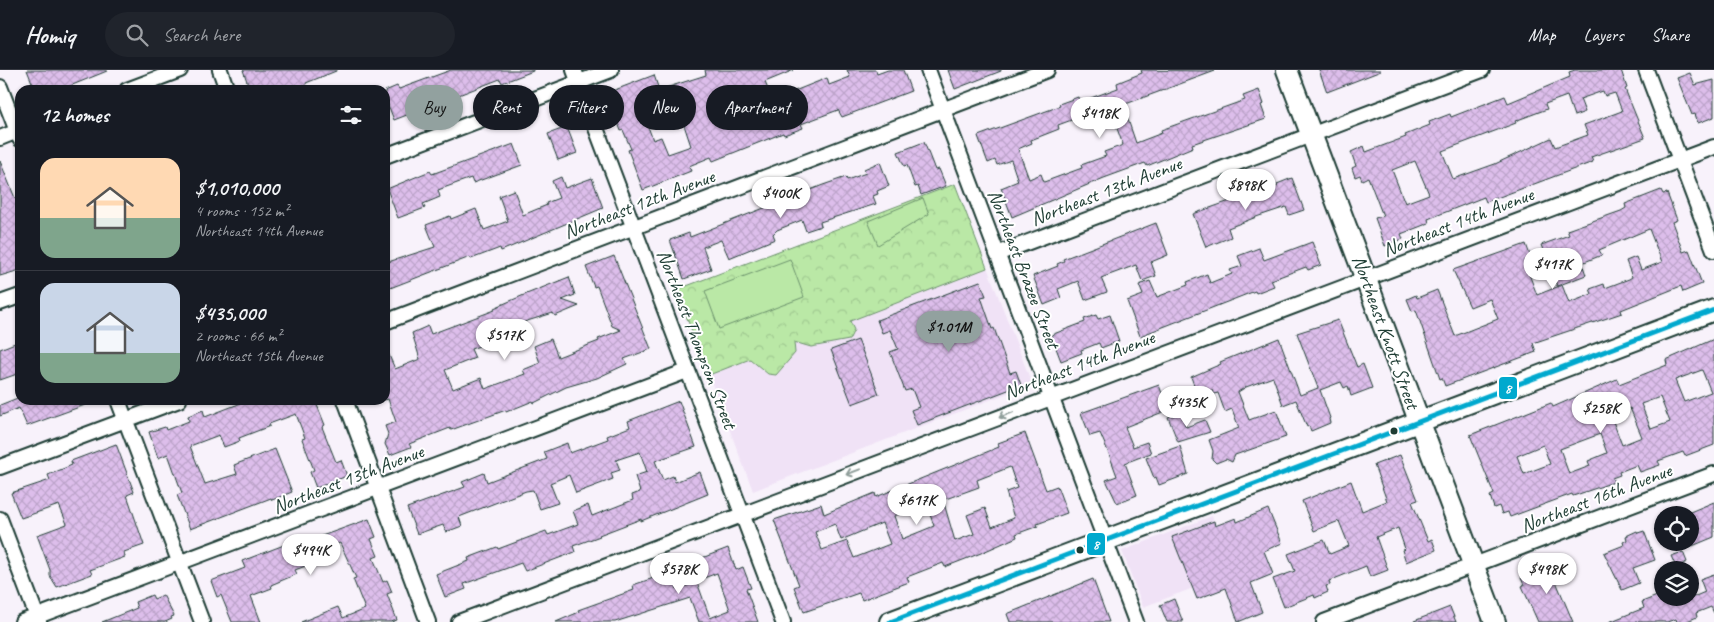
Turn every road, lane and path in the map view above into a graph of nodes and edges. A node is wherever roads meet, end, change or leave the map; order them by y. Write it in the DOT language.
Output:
graph roads {
  1 [pos="180,70"];
  2 [pos="220,70"];
  3 [pos="611,70"];
  4 [pos="928,70"];
  5 [pos="1047,70"];
  6 [pos="1287,70"];
  7 [pos="1482,70"];
  8 [pos="1646,70"];
  9 [pos="576,76"];
  10 [pos="140,85"];
  11 [pos="225,85"];
  12 [pos="0,87"];
  13 [pos="942,109"];
  14 [pos="15,124"];
  15 [pos="15,135"];
  16 [pos="1312,135"];
  17 [pos="0,138"];
  18 [pos="1714,146"];
  19 [pos="390,154"];
  20 [pos="1680,159"];
  21 [pos="633,228"];
  22 [pos="1714,250"];
  23 [pos="997,254"];
  24 [pos="1366,278"];
  25 [pos="15,298"];
  26 [pos="0,303"];
  27 [pos="1714,310"];
  28 [pos="390,320"];
  29 [pos="687,370"];
  30 [pos="1051,398"];
  31 [pos="120,405"];
  32 [pos="166,405"];
  33 [pos="346,405"];
  34 [pos="126,420"];
  35 [pos="1419,422"];
  36 [pos="0,467"];
  37 [pos="1714,474"];
  38 [pos="378,489"];
  39 [pos="741,514"];
  40 [pos="0,519"];
  41 [pos="1106,540"];
  42 [pos="180,564"];
  43 [pos="1474,566"];
  44 [pos="38,619"];
  45 [pos="22,622"];
  46 [pos="202,622"];
  47 [pos="428,622"];
  48 [pos="459,622"];
  49 [pos="783,622"];
  50 [pos="890,622"];
  51 [pos="1136,622"];
  52 [pos="1324,622"];
  53 [pos="1495,622"];
  1 -- 10 [label="street"];
  2 -- 11 [label="street"];
  3 -- 9 [label="street"];
  4 -- 13 [label="street, Northeast Brazee Street"];
  5 -- 13 [label="street, Northeast 12th Avenue"];
  6 -- 16 [label="street, Northeast Knott Street"];
  7 -- 16 [label="street, Northeast 13th Avenue"];
  8 -- 20 [label="street"];
  9 -- 19 [label="street"];
  9 -- 21 [label="street, Northeast Thompson Street"];
  12 -- 14 [label="street"];
  13 -- 21 [label="street, Northeast 12th Avenue"];
  13 -- 23 [label="street, Northeast Brazee Street"];
  15 -- 17 [label="street"];
  16 -- 23 [label="street, Northeast 13th Avenue"];
  16 -- 24 [label="street, Northeast Knott Street"];
  18 -- 20 [label="street, Northeast 14th Avenue"];
  20 -- 22 [label="street"];
  20 -- 24 [label="street, Northeast 14th Avenue"];
  21 -- 28 [label="street, Northeast 12th Avenue"];
  21 -- 29 [label="street, Northeast Thompson Street"];
  23 -- 30 [label="street, Northeast Brazee Street"];
  24 -- 30 [label="street, Northeast 14th Avenue"];
  24 -- 35 [label="street, Northeast Knott Street"];
  25 -- 26 [label="street"];
  27 -- 35 [label="street"];
  29 -- 38 [label="street, Northeast 13th Avenue"];
  29 -- 39 [label="street, Northeast Thompson Street"];
  30 -- 39 [label="street, Northeast 14th Avenue, one-way"];
  30 -- 41 [label="street, Northeast Brazee Street"];
  31 -- 34 [label="street"];
  32 -- 34 [label="street"];
  33 -- 38 [label="street"];
  34 -- 36 [label="street"];
  34 -- 42 [label="street"];
  35 -- 41 [label="street"];
  35 -- 43 [label="street, Northeast Knott Street"];
  37 -- 43 [label="street, Northeast 16th Avenue"];
  38 -- 42 [label="street, Northeast 13th Avenue"];
  38 -- 47 [label="street"];
  39 -- 48 [label="street, Northeast 14th Avenue"];
  39 -- 49 [label="street, Northeast Thompson Street"];
  40 -- 44 [label="street"];
  41 -- 50 [label="street"];
  41 -- 51 [label="street, Northeast Brazee Street"];
  42 -- 44 [label="street, Northeast 13th Avenue"];
  42 -- 46 [label="street"];
  43 -- 52 [label="street, Northeast 16th Avenue"];
  43 -- 53 [label="street, Northeast Knott Street"];
  44 -- 45 [label="street, Northeast 13th Avenue"];
}
